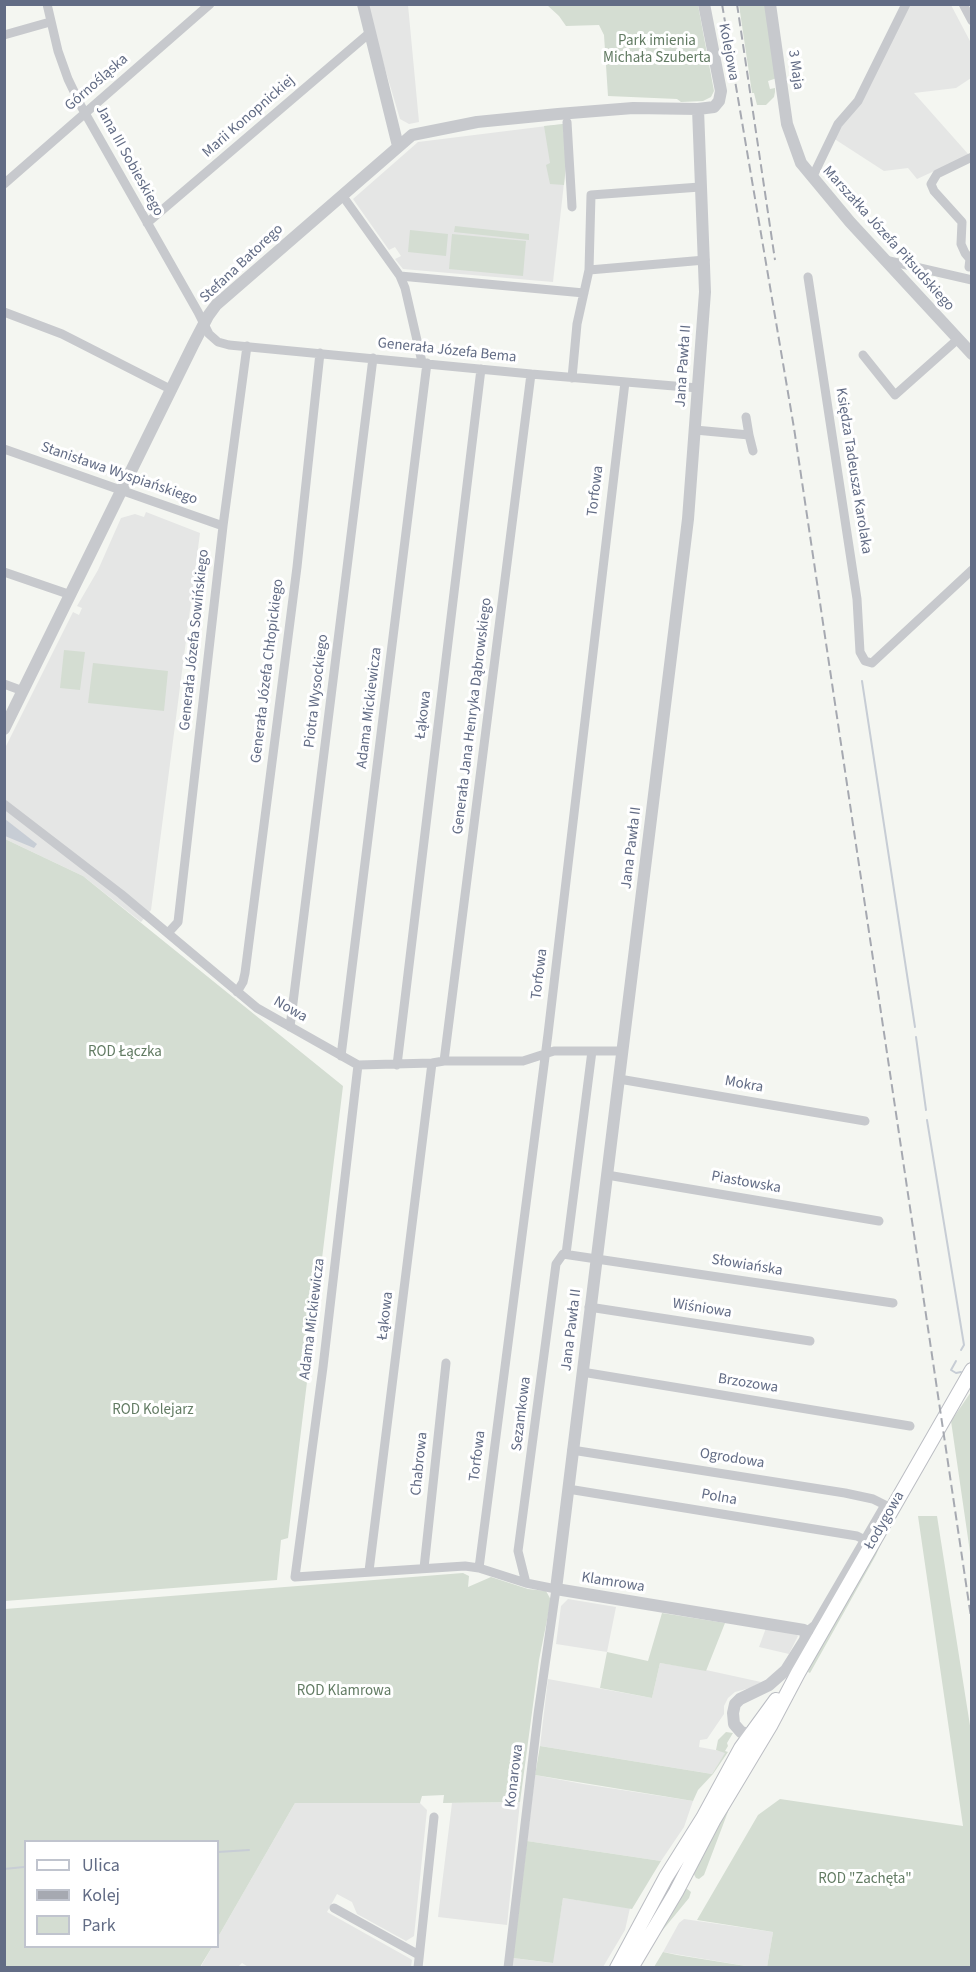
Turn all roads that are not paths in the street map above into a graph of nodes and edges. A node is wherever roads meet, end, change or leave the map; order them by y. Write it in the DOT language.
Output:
graph roads {
  1 [pos="47,4"];
  2 [pos="210,4"];
  3 [pos="363,4"];
  4 [pos="704,4"];
  5 [pos="770,4"];
  6 [pos="906,4"];
  7 [pos="963,4"];
  8 [pos="972,21"];
  9 [pos="50,22"];
  10 [pos="4,34"];
  11 [pos="371,35"];
  12 [pos="717,105"];
  13 [pos="698,109"];
  14 [pos="85,113"];
  15 [pos="567,122"];
  16 [pos="791,139"];
  17 [pos="398,146"];
  18 [pos="972,158"];
  19 [pos="812,178"];
  20 [pos="4,184"];
  21 [pos="700,187"];
  22 [pos="342,195"];
  23 [pos="572,207"];
  24 [pos="147,223"];
  25 [pos="705,260"];
  26 [pos="885,260"];
  27 [pos="969,267"];
  28 [pos="590,270"];
  29 [pos="400,276"];
  30 [pos="808,277"];
  31 [pos="972,280"];
  32 [pos="584,293"];
  33 [pos="4,312"];
  34 [pos="204,324"];
  35 [pos="958,339"];
  36 [pos="247,345"];
  37 [pos="320,353"];
  38 [pos="972,354"];
  39 [pos="863,355"];
  40 [pos="373,358"];
  41 [pos="424,363"];
  42 [pos="481,369"];
  43 [pos="531,374"];
  44 [pos="572,378"];
  45 [pos="625,382"];
  46 [pos="698,388"];
  47 [pos="172,390"];
  48 [pos="746,417"];
  49 [pos="695,430"];
  50 [pos="749,435"];
  51 [pos="4,449"];
  52 [pos="753,451"];
  53 [pos="123,491"];
  54 [pos="223,526"];
  55 [pos="972,570"];
  56 [pos="4,572"];
  57 [pos="72,595"];
  58 [pos="4,684"];
  59 [pos="23,691"];
  60 [pos="4,729"];
  61 [pos="4,804"];
  62 [pos="168,933"];
  63 [pos="237,992"];
  64 [pos="290,1028"];
  65 [pos="592,1051"];
  66 [pos="622,1051"];
  67 [pos="544,1054"];
  68 [pos="341,1056"];
  69 [pos="444,1061"];
  70 [pos="432,1063"];
  71 [pos="358,1065"];
  72 [pos="397,1065"];
  73 [pos="619,1079"];
  74 [pos="865,1121"];
  75 [pos="607,1175"];
  76 [pos="879,1221"];
  77 [pos="566,1254"];
  78 [pos="596,1258"];
  79 [pos="893,1303"];
  80 [pos="589,1307"];
  81 [pos="810,1341"];
  82 [pos="446,1363"];
  83 [pos="972,1370"];
  84 [pos="582,1372"];
  85 [pos="910,1426"];
  86 [pos="572,1450"];
  87 [pos="568,1489"];
  88 [pos="865,1540"];
  89 [pos="424,1568"];
  90 [pos="478,1568"];
  91 [pos="369,1571"];
  92 [pos="295,1577"];
  93 [pos="526,1583"];
  94 [pos="556,1589"];
  95 [pos="805,1633"];
  96 [pos="755,1738"];
  97 [pos="434,1817"];
  98 [pos="334,1908"];
  99 [pos="419,1955"];
  100 [pos="418,1968"];
  101 [pos="508,1968"];
  102 [pos="617,1968"];
  103 [pos="631,1968"];
  1 -- 9 [label="street, Jana III Sobieskiego"];
  2 -- 14 [label="street, Górnośląska"];
  3 -- 11 [label="street"];
  4 -- 12 [label="street, Kolejowa"];
  5 -- 16 [label="street, 3 Maja"];
  6 -- 19 [label="street"];
  7 -- 8 [label="street"];
  9 -- 10 [label="street"];
  9 -- 14 [label="street, Jana III Sobieskiego"];
  11 -- 17 [label="street"];
  11 -- 24 [label="street, Marii Konopnickiej"];
  12 -- 13 [label="street, Stefana Batorego"];
  13 -- 17 [label="street, Stefana Batorego"];
  13 -- 21 [label="street, Jana Pawła II"];
  14 -- 20 [label="street, Górnośląska"];
  14 -- 24 [label="street, Jana III Sobieskiego"];
  15 -- 23 [label="street"];
  16 -- 19 [label="street, Marszałka Józefa Piłsudskiego"];
  17 -- 22 [label="street, Stefana Batorego"];
  18 -- 27 [label="street"];
  19 -- 26 [label="street, Marszałka Józefa Piłsudskiego"];
  21 -- 25 [label="street, Jana Pawła II"];
  21 -- 28 [label="street"];
  22 -- 29 [label="street, Adama Mickiewicza"];
  22 -- 34 [label="street, Stefana Batorego"];
  24 -- 34 [label="street, Jana III Sobieskiego"];
  25 -- 28 [label="street"];
  25 -- 46 [label="street, Jana Pawła II"];
  26 -- 31 [label="street"];
  26 -- 35 [label="street, Marszałka Józefa Piłsudskiego"];
  28 -- 32 [label="street"];
  29 -- 32 [label="street"];
  29 -- 41 [label="street, Adama Mickiewicza"];
  30 -- 55 [label="street, Księdza Tadeusza Karolaka"];
  32 -- 44 [label="street"];
  33 -- 47 [label="street"];
  34 -- 36 [label="street, Generała Józefa Bema"];
  34 -- 47 [label="street, Stefana Batorego"];
  35 -- 38 [label="street, Marszałka Józefa Piłsudskiego"];
  35 -- 39 [label="street"];
  36 -- 37 [label="street, Generała Józefa Bema"];
  36 -- 54 [label="street, Generała Józefa Sowińskiego"];
  37 -- 40 [label="street, Generała Józefa Bema"];
  37 -- 63 [label="street, Generała Józefa Chłopickiego"];
  40 -- 41 [label="street, Generała Józefa Bema"];
  40 -- 64 [label="street, Piotra Wysockiego"];
  41 -- 42 [label="street, Generała Józefa Bema"];
  41 -- 68 [label="street, Adama Mickiewicza"];
  42 -- 43 [label="street, Generała Józefa Bema"];
  42 -- 72 [label="street, Łąkowa"];
  43 -- 44 [label="street, Generała Józefa Bema"];
  43 -- 69 [label="street, Generała Jana Henryka Dąbrowskiego"];
  44 -- 45 [label="street, Generała Józefa Bema"];
  45 -- 46 [label="street, Generała Józefa Bema"];
  45 -- 67 [label="street, Torfowa"];
  46 -- 49 [label="street, Jana Pawła II"];
  47 -- 53 [label="street, Stefana Batorego"];
  48 -- 50 [label="street"];
  49 -- 50 [label="street"];
  49 -- 66 [label="street, Jana Pawła II"];
  50 -- 52 [label="street"];
  51 -- 53 [label="street, Stanisława Wyspiańskiego"];
  53 -- 54 [label="street, Stanisława Wyspiańskiego"];
  53 -- 57 [label="street, Stefana Batorego"];
  54 -- 62 [label="street, Generała Józefa Sowińskiego"];
  56 -- 57 [label="street"];
  57 -- 59 [label="street, Stefana Batorego"];
  58 -- 59 [label="street"];
  59 -- 60 [label="street, Stefana Batorego"];
  61 -- 62 [label="street, Nowa"];
  62 -- 63 [label="street, Nowa"];
  63 -- 64 [label="street, Nowa"];
  64 -- 68 [label="street, Nowa"];
  65 -- 66 [label="street, Nowa"];
  65 -- 67 [label="street, Nowa"];
  65 -- 77 [label="street, Sezamkowa"];
  66 -- 73 [label="street, Jana Pawła II"];
  67 -- 69 [label="street, Nowa"];
  67 -- 90 [label="street, Torfowa"];
  68 -- 71 [label="street, Nowa"];
  69 -- 70 [label="street, Nowa"];
  70 -- 72 [label="street, Nowa"];
  70 -- 91 [label="street, Łąkowa"];
  71 -- 72 [label="street, Nowa"];
  71 -- 92 [label="street, Adama Mickiewicza"];
  73 -- 74 [label="street, Mokra"];
  73 -- 75 [label="street, Jana Pawła II"];
  75 -- 76 [label="street, Piastowska"];
  75 -- 78 [label="street, Jana Pawła II"];
  77 -- 78 [label="street"];
  77 -- 93 [label="street, Sezamkowa"];
  78 -- 79 [label="street, Słowiańska"];
  78 -- 80 [label="street, Jana Pawła II"];
  80 -- 81 [label="street, Wiśniowa"];
  80 -- 84 [label="street, Jana Pawła II"];
  82 -- 89 [label="street, Chabrowa"];
  83 -- 96 [label="main road, Łodygowa"];
  84 -- 85 [label="street, Brzozowa"];
  84 -- 86 [label="street, Jana Pawła II"];
  86 -- 87 [label="street, Jana Pawła II"];
  86 -- 88 [label="street, Ogrodowa"];
  87 -- 88 [label="street, Polna"];
  87 -- 94 [label="street, Jana Pawła II"];
  88 -- 95 [label="street"];
  89 -- 90 [label="street, Klamrowa"];
  89 -- 91 [label="street, Klamrowa"];
  90 -- 93 [label="street, Klamrowa"];
  91 -- 92 [label="street, Klamrowa"];
  93 -- 94 [label="street, Klamrowa"];
  94 -- 95 [label="street, Klamrowa"];
  94 -- 101 [label="street, Konarowa"];
  95 -- 96 [label="street"];
  96 -- 102 [label="main road, Łodygowa"];
  96 -- 103 [label="main road, Łodygowa"];
  97 -- 99 [label="street"];
  98 -- 99 [label="street"];
  99 -- 100 [label="street"];
}
